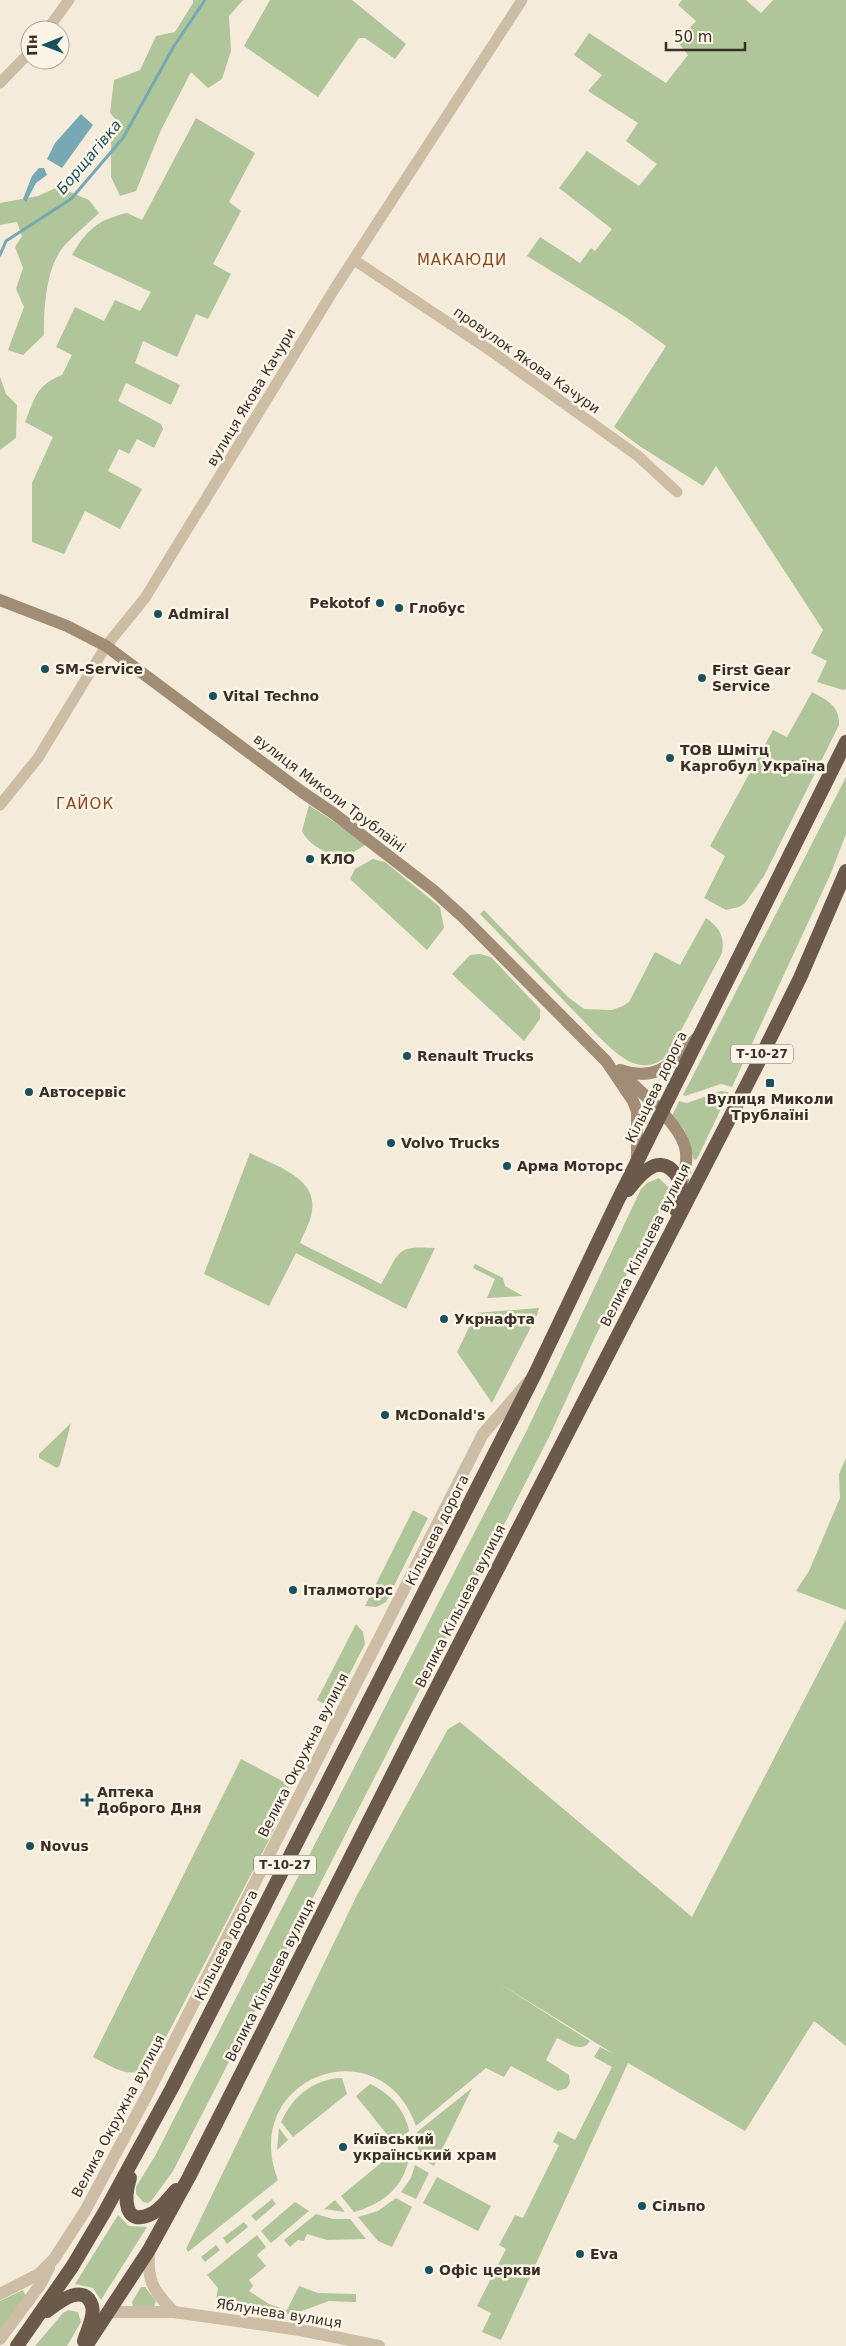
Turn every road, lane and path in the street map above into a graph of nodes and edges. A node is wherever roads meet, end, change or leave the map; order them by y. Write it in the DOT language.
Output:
graph roads {
  1 [pos="68,0"];
  2 [pos="522,0"];
  3 [pos="54,20"];
  4 [pos="20,62"];
  5 [pos="0,83"];
  6 [pos="354,260"];
  7 [pos="677,492"];
  8 [pos="0,600"];
  9 [pos="106,646"];
  10 [pos="846,742"];
  11 [pos="0,805"];
  12 [pos="846,871"];
  13 [pos="698,1037"];
  14 [pos="606,1061"];
  15 [pos="618,1069"];
  16 [pos="661,1112"];
  17 [pos="637,1161"];
  18 [pos="681,1190"];
  19 [pos="618,1200"];
  20 [pos="670,1232"];
  21 [pos="535,1374"];
  22 [pos="137,2154"];
  23 [pos="189,2177"];
  24 [pos="149,2250"];
  25 [pos="54,2259"];
  26 [pos="0,2294"];
  27 [pos="108,2312"];
  28 [pos="174,2312"];
  29 [pos="38,2318"];
  30 [pos="0,2340"];
  31 [pos="17,2346"];
  32 [pos="84,2346"];
  33 [pos="379,2346"];
  1 -- 3 [label="street"];
  2 -- 6 [label="street, вулиця Якова Качури"];
  4 -- 5 [label="street"];
  6 -- 7 [label="street, провулок Якова Качури"];
  6 -- 9 [label="street, вулиця Якова Качури"];
  8 -- 9 [label="main road, вулиця Миколи Трублаїні"];
  9 -- 11 [label="street, вулиця Якова Качури"];
  9 -- 14 [label="main road, вулиця Миколи Трублаїні"];
  10 -- 13 [label="highway, Кільцева дорога / Т-10-27"];
  12 -- 20 [label="highway, Велика Кільцева вулиця / Т-10-27"];
  13 -- 15 [label="main road, вулиця Миколи Трублаїні"];
  13 -- 16 [label="highway, Кільцева дорога / Т-10-27"];
  14 -- 15 [label="main road, вулиця Миколи Трублаїні"];
  14 -- 17 [label="main road, вулиця Миколи Трублаїні"];
  15 -- 16 [label="main road"];
  16 -- 17 [label="highway, Кільцева дорога / Т-10-27"];
  16 -- 18 [label="main road"];
  17 -- 19 [label="highway, Кільцева дорога / Т-10-27"];
  18 -- 19 [label="highway"];
  18 -- 20 [label="highway"];
  19 -- 21 [label="highway, Кільцева дорога / Т-10-27"];
  20 -- 23 [label="highway, Велика Кільцева вулиця / Т-10-27"];
  21 -- 22 [label="highway, Кільцева дорога / Т-10-27"];
  21 -- 25 [label="street, Велика Окружна вулиця"];
  22 -- 23 [label="highway"];
  22 -- 29 [label="highway, Кільцева дорога / Т-10-27"];
  23 -- 24 [label="highway, Велика Кільцева вулиця / Т-10-27"];
  24 -- 27 [label="highway, Велика Кільцева вулиця / Т-10-27"];
  24 -- 28 [label="street"];
  25 -- 26 [label="street, Велика Окружна вулиця"];
  25 -- 30 [label="street"];
  27 -- 28 [label="street, Яблунева вулиця"];
  27 -- 32 [label="highway, Велика Кільцева вулиця / Т-10-27"];
  28 -- 33 [label="street, Яблунева вулиця"];
  29 -- 31 [label="highway, Кільцева дорога / Т-10-27"];
  29 -- 32 [label="highway"];
}
